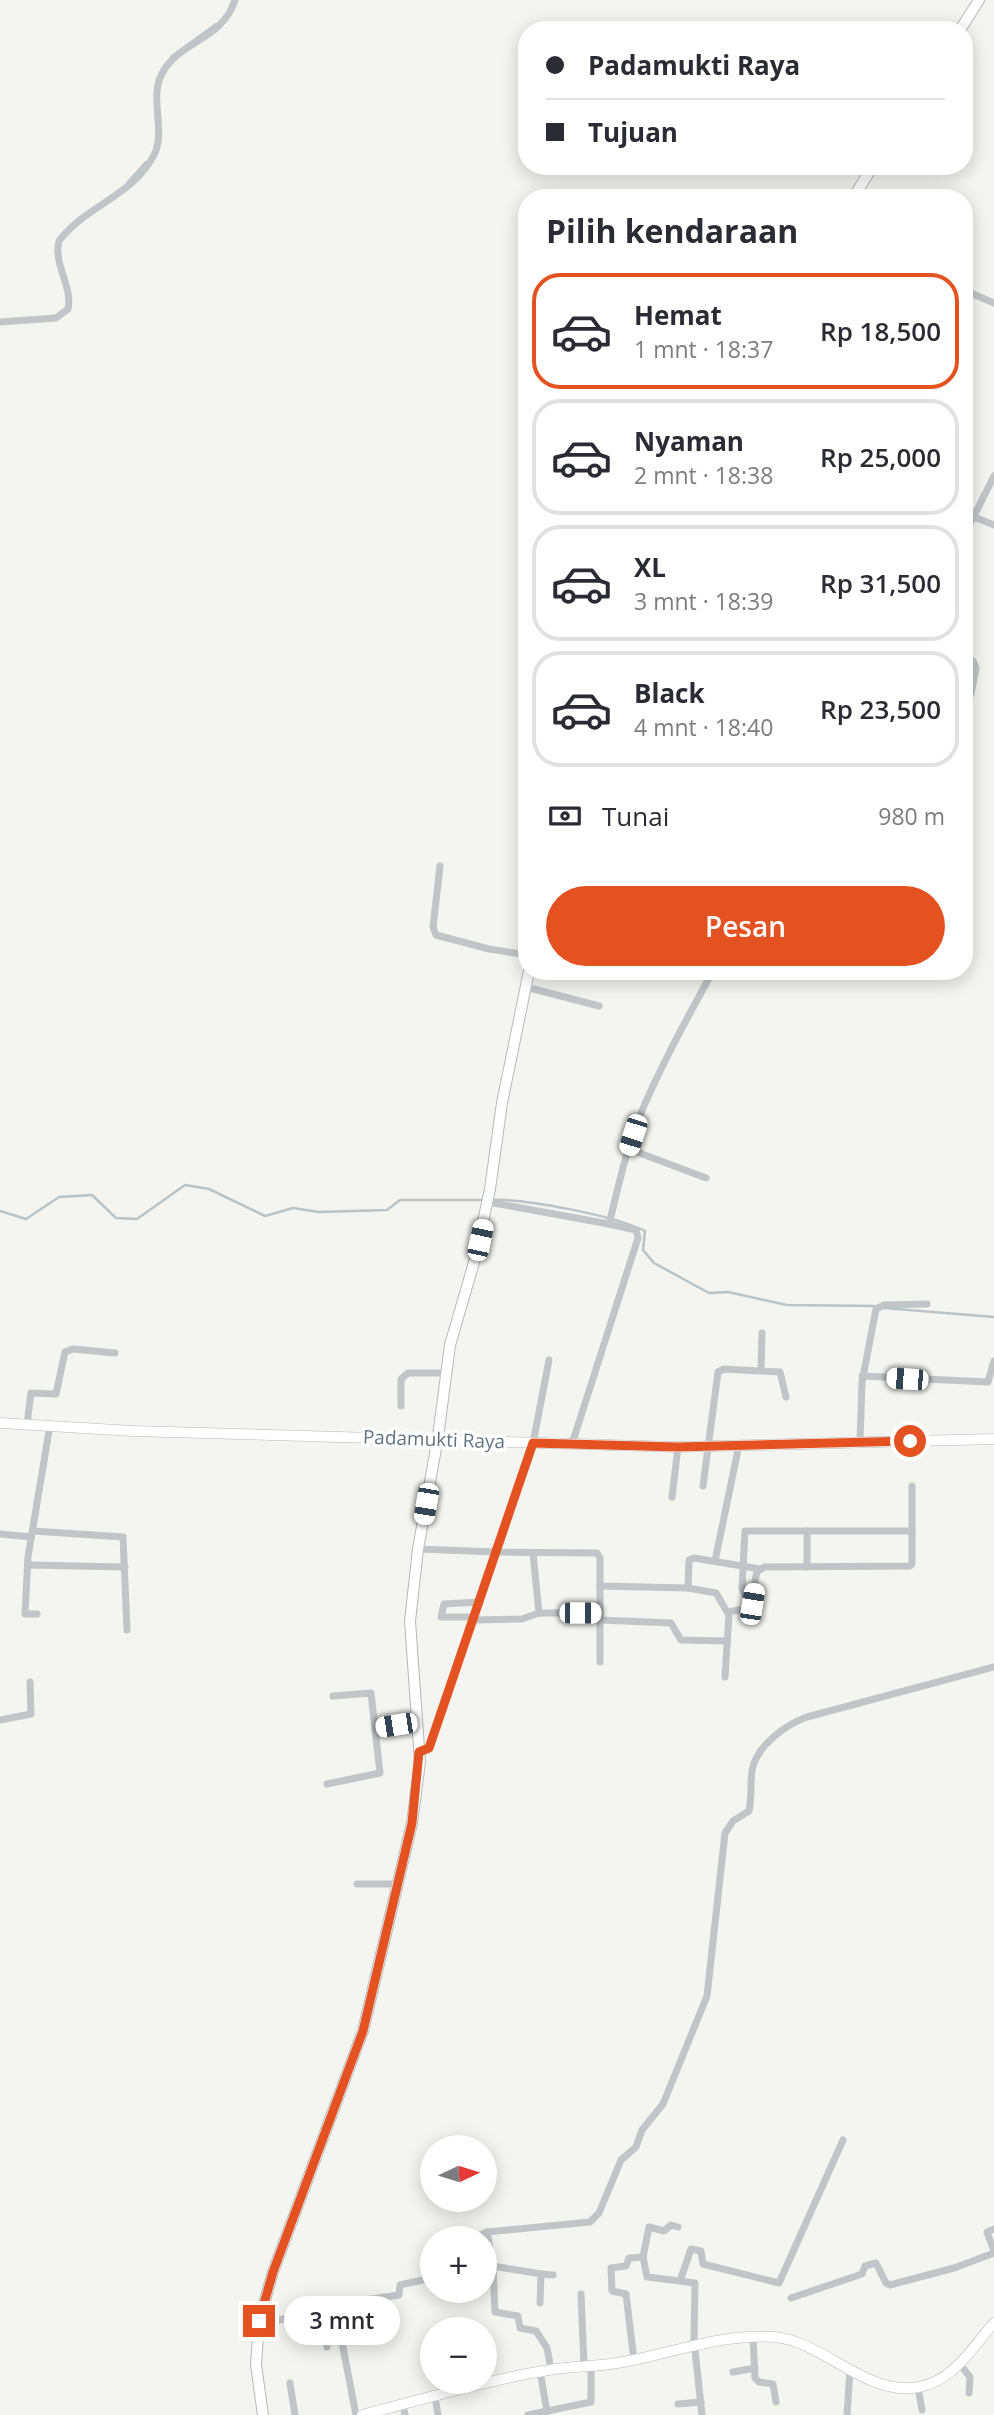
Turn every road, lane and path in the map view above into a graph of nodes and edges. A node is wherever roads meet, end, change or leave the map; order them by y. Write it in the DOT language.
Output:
graph roads {
  1 [pos="235,0"];
  2 [pos="979,0"];
  3 [pos="966,21"];
  4 [pos="973,294"];
  5 [pos="994,303"];
  6 [pos="0,322"];
  7 [pos="994,476"];
  8 [pos="975,517"];
  9 [pos="973,520"];
  10 [pos="994,525"];
  11 [pos="973,661"];
  12 [pos="973,684"];
  13 [pos="440,866"];
  14 [pos="518,954"];
  15 [pos="527,980"];
  16 [pos="708,980"];
  17 [pos="526,987"];
  18 [pos="599,1006"];
  19 [pos="629,1149"];
  20 [pos="706,1178"];
  21 [pos="488,1202"];
  22 [pos="609,1224"];
  23 [pos="927,1304"];
  24 [pos="762,1333"];
  25 [pos="115,1353"];
  26 [pos="549,1360"];
  27 [pos="994,1361"];
  28 [pos="761,1370"];
  29 [pos="447,1373"];
  30 [pos="862,1376"];
  31 [pos="786,1397"];
  32 [pos="401,1406"];
  33 [pos="0,1423"];
  34 [pos="27,1424"];
  35 [pos="50,1425"];
  36 [pos="438,1437"];
  37 [pos="994,1439"];
  38 [pos="860,1441"];
  39 [pos="533,1443"];
  40 [pos="572,1444"];
  41 [pos="709,1445"];
  42 [pos="739,1445"];
  43 [pos="678,1447"];
  44 [pos="703,1486"];
  45 [pos="912,1486"];
  46 [pos="671,1497"];
  47 [pos="807,1531"];
  48 [pos="912,1531"];
  49 [pos="0,1534"];
  50 [pos="32,1534"];
  51 [pos="418,1549"];
  52 [pos="495,1552"];
  53 [pos="533,1552"];
  54 [pos="715,1561"];
  55 [pos="28,1565"];
  56 [pos="742,1566"];
  57 [pos="125,1567"];
  58 [pos="807,1567"];
  59 [pos="760,1569"];
  60 [pos="600,1586"];
  61 [pos="688,1588"];
  62 [pos="479,1602"];
  63 [pos="746,1610"];
  64 [pos="728,1612"];
  65 [pos="539,1613"];
  66 [pos="37,1614"];
  67 [pos="600,1617"];
  68 [pos="473,1619"];
  69 [pos="127,1630"];
  70 [pos="727,1641"];
  71 [pos="600,1662"];
  72 [pos="994,1667"];
  73 [pos="725,1677"];
  74 [pos="30,1682"];
  75 [pos="333,1696"];
  76 [pos="0,1720"];
  77 [pos="416,1722"];
  78 [pos="375,1729"];
  79 [pos="419,1752"];
  80 [pos="327,1784"];
  81 [pos="357,1884"];
  82 [pos="397,1884"];
  83 [pos="843,2140"];
  84 [pos="678,2227"];
  85 [pos="994,2228"];
  86 [pos="497,2231"];
  87 [pos="994,2252"];
  88 [pos="643,2257"];
  89 [pos="497,2267"];
  90 [pos="541,2274"];
  91 [pos="553,2275"];
  92 [pos="420,2281"];
  93 [pos="680,2281"];
  94 [pos="581,2294"];
  95 [pos="791,2298"];
  96 [pos="495,2303"];
  97 [pos="540,2303"];
  98 [pos="335,2306"];
  99 [pos="994,2323"];
  100 [pos="259,2325"];
  101 [pos="339,2331"];
  102 [pos="753,2338"];
  103 [pos="694,2340"];
  104 [pos="327,2347"];
  105 [pos="632,2355"];
  106 [pos="586,2358"];
  107 [pos="959,2363"];
  108 [pos="755,2368"];
  109 [pos="546,2370"];
  110 [pos="850,2370"];
  111 [pos="733,2372"];
  112 [pos="290,2383"];
  113 [pos="918,2387"];
  114 [pos="969,2393"];
  115 [pos="435,2397"];
  116 [pos="701,2402"];
  117 [pos="776,2402"];
  118 [pos="678,2404"];
  119 [pos="404,2410"];
  120 [pos="922,2410"];
  121 [pos="548,2413"];
  122 [pos="263,2415"];
  123 [pos="295,2415"];
  124 [pos="356,2415"];
  125 [pos="362,2415"];
  126 [pos="438,2415"];
  127 [pos="528,2415"];
  128 [pos="702,2415"];
  129 [pos="847,2415"];
  1 -- 6 [label="street"];
  2 -- 3 [label="main road"];
  4 -- 5 [label="street"];
  7 -- 8 [label="street"];
  8 -- 9 [label="street"];
  8 -- 10 [label="street"];
  11 -- 12 [label="street"];
  13 -- 14 [label="street"];
  15 -- 17 [label="main road"];
  16 -- 19 [label="street"];
  17 -- 18 [label="street"];
  17 -- 21 [label="main road"];
  19 -- 20 [label="street"];
  19 -- 22 [label="street"];
  21 -- 22 [label="street"];
  21 -- 29 [label="main road"];
  22 -- 40 [label="street"];
  23 -- 30 [label="street"];
  24 -- 28 [label="street"];
  25 -- 34 [label="street"];
  26 -- 39 [label="street"];
  27 -- 30 [label="street"];
  28 -- 31 [label="street"];
  28 -- 41 [label="street"];
  29 -- 32 [label="street"];
  29 -- 36 [label="main road"];
  30 -- 38 [label="street"];
  33 -- 34 [label="street, Padamukti Raya"];
  34 -- 35 [label="street, Padamukti Raya"];
  35 -- 36 [label="street, Padamukti Raya"];
  35 -- 50 [label="street"];
  36 -- 39 [label="street, Padamukti Raya"];
  36 -- 51 [label="main road"];
  37 -- 38 [label="street, Padamukti Raya"];
  38 -- 42 [label="street, Padamukti Raya"];
  39 -- 40 [label="street, Padamukti Raya"];
  39 -- 52 [label="street"];
  40 -- 43 [label="street, Padamukti Raya"];
  41 -- 42 [label="street, Padamukti Raya"];
  41 -- 43 [label="street, Padamukti Raya"];
  41 -- 44 [label="street"];
  42 -- 54 [label="street"];
  43 -- 46 [label="street"];
  45 -- 48 [label="street"];
  47 -- 48 [label="street"];
  47 -- 56 [label="street"];
  47 -- 58 [label="street"];
  48 -- 58 [label="street"];
  49 -- 50 [label="street"];
  50 -- 55 [label="street"];
  50 -- 57 [label="street"];
  51 -- 52 [label="street"];
  51 -- 77 [label="main road"];
  52 -- 53 [label="street"];
  52 -- 62 [label="street"];
  53 -- 60 [label="street"];
  53 -- 65 [label="street"];
  54 -- 56 [label="street"];
  54 -- 61 [label="street"];
  55 -- 57 [label="street"];
  55 -- 66 [label="street"];
  56 -- 59 [label="street"];
  56 -- 63 [label="street"];
  57 -- 69 [label="street"];
  58 -- 59 [label="street"];
  59 -- 63 [label="street"];
  60 -- 61 [label="street"];
  60 -- 67 [label="street"];
  61 -- 64 [label="street"];
  62 -- 68 [label="street"];
  62 -- 68 [label="street"];
  63 -- 64 [label="street"];
  64 -- 70 [label="street"];
  65 -- 67 [label="street"];
  65 -- 68 [label="street"];
  67 -- 70 [label="street"];
  67 -- 71 [label="street"];
  68 -- 79 [label="street"];
  70 -- 73 [label="street"];
  72 -- 86 [label="street"];
  74 -- 76 [label="street"];
  75 -- 78 [label="street"];
  77 -- 78 [label="street"];
  77 -- 79 [label="main road"];
  78 -- 80 [label="street"];
  79 -- 82 [label="main road"];
  81 -- 82 [label="street"];
  82 -- 100 [label="main road"];
  83 -- 93 [label="street"];
  84 -- 88 [label="street"];
  85 -- 87 [label="street"];
  87 -- 95 [label="street"];
  88 -- 93 [label="street"];
  88 -- 105 [label="street"];
  89 -- 90 [label="street"];
  90 -- 91 [label="street"];
  90 -- 97 [label="street"];
  92 -- 98 [label="street"];
  93 -- 103 [label="street"];
  94 -- 106 [label="street"];
  96 -- 109 [label="street"];
  98 -- 100 [label="street"];
  98 -- 101 [label="street"];
  99 -- 107 [label="street"];
  100 -- 122 [label="main road"];
  101 -- 104 [label="street"];
  101 -- 124 [label="street"];
  102 -- 103 [label="street"];
  102 -- 108 [label="street"];
  102 -- 110 [label="street"];
  103 -- 105 [label="street"];
  103 -- 116 [label="street"];
  105 -- 106 [label="street"];
  106 -- 109 [label="street"];
  106 -- 121 [label="street"];
  107 -- 113 [label="street"];
  107 -- 114 [label="street"];
  108 -- 111 [label="street"];
  108 -- 117 [label="street"];
  109 -- 115 [label="street"];
  109 -- 121 [label="street"];
  110 -- 113 [label="street"];
  110 -- 129 [label="street"];
  112 -- 123 [label="street"];
  113 -- 120 [label="street"];
  115 -- 119 [label="street"];
  115 -- 126 [label="street"];
  116 -- 118 [label="street"];
  116 -- 128 [label="street"];
  119 -- 125 [label="street"];
  121 -- 127 [label="street"];
}
